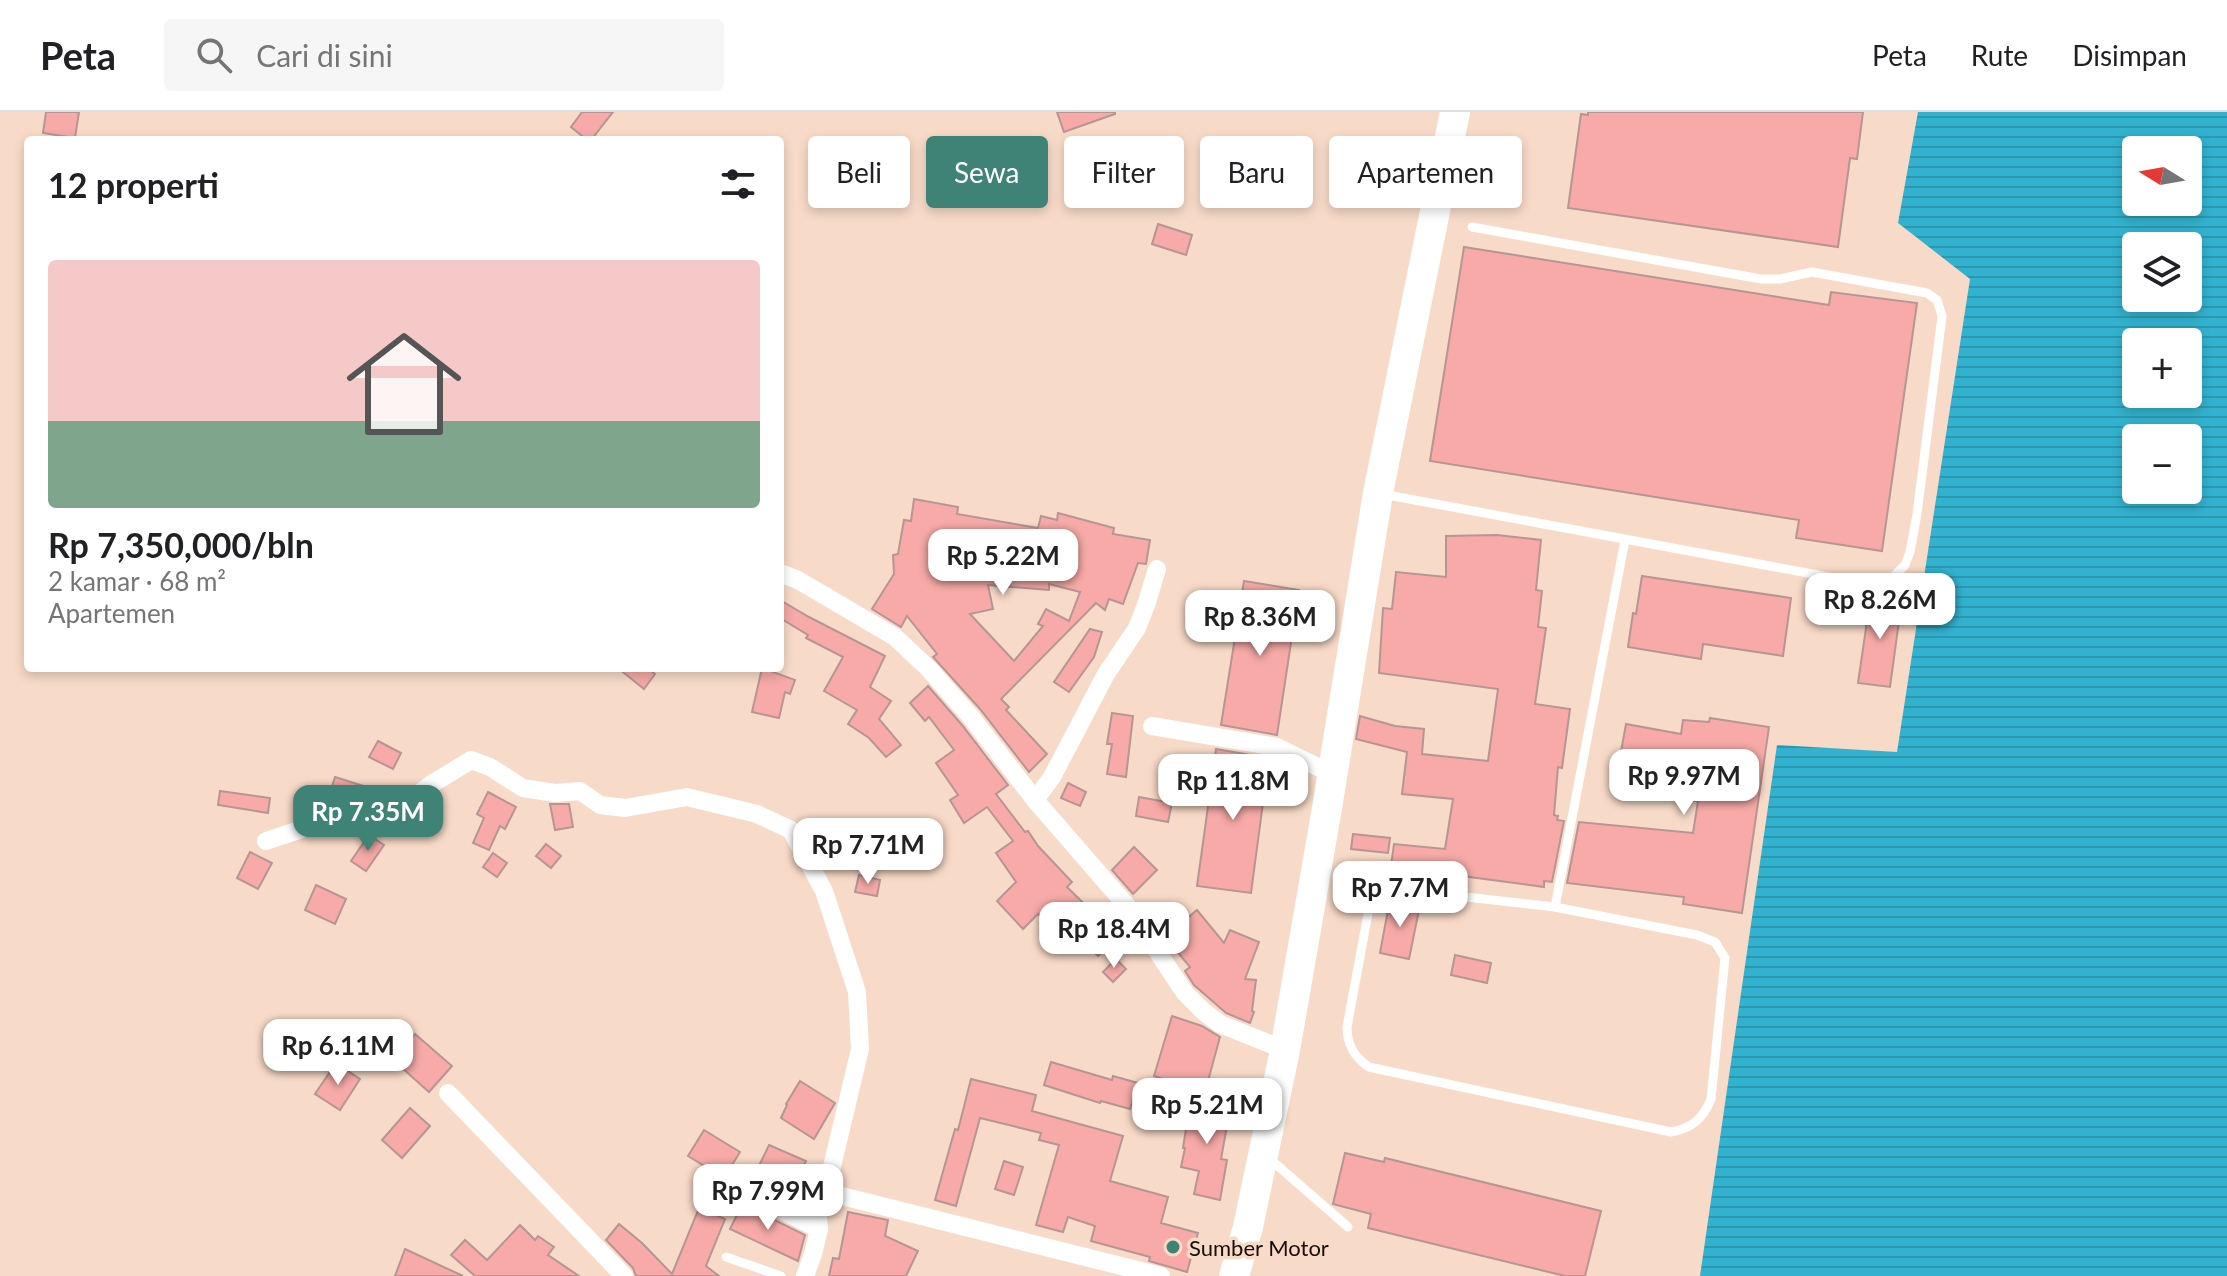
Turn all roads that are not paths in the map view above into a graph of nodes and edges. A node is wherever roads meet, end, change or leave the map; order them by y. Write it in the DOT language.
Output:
graph roads {
  1 [pos="1455,112"];
  2 [pos="1472,227"];
  3 [pos="1378,493"];
  4 [pos="1625,540"];
  5 [pos="1157,569"];
  6 [pos="784,575"];
  7 [pos="1152,726"];
  8 [pos="1332,774"];
  9 [pos="1035,800"];
  10 [pos="266,841"];
  11 [pos="1555,907"];
  12 [pos="1285,1050"];
  13 [pos="448,1093"];
  14 [pos="1264,1154"];
  15 [pos="741,1190"];
  16 [pos="822,1191"];
  17 [pos="1348,1227"];
  18 [pos="819,1229"];
  19 [pos="726,1257"];
  20 [pos="624,1276"];
  21 [pos="781,1276"];
  22 [pos="805,1276"];
  23 [pos="1161,1276"];
  24 [pos="1234,1276"];
  1 -- 3 [label="highway"];
  2 -- 4 [label="lane"];
  3 -- 4 [label="lane"];
  3 -- 8 [label="highway"];
  4 -- 11 [label="lane"];
  5 -- 9 [label="street"];
  6 -- 9 [label="street"];
  7 -- 8 [label="street"];
  8 -- 12 [label="highway"];
  9 -- 12 [label="street"];
  10 -- 16 [label="street"];
  11 -- 11 [label="lane"];
  12 -- 14 [label="highway"];
  13 -- 20 [label="street"];
  14 -- 17 [label="lane"];
  14 -- 24 [label="highway"];
  15 -- 18 [label="street"];
  16 -- 18 [label="street"];
  16 -- 23 [label="street"];
  18 -- 22 [label="street"];
  19 -- 21 [label="lane"];
}
